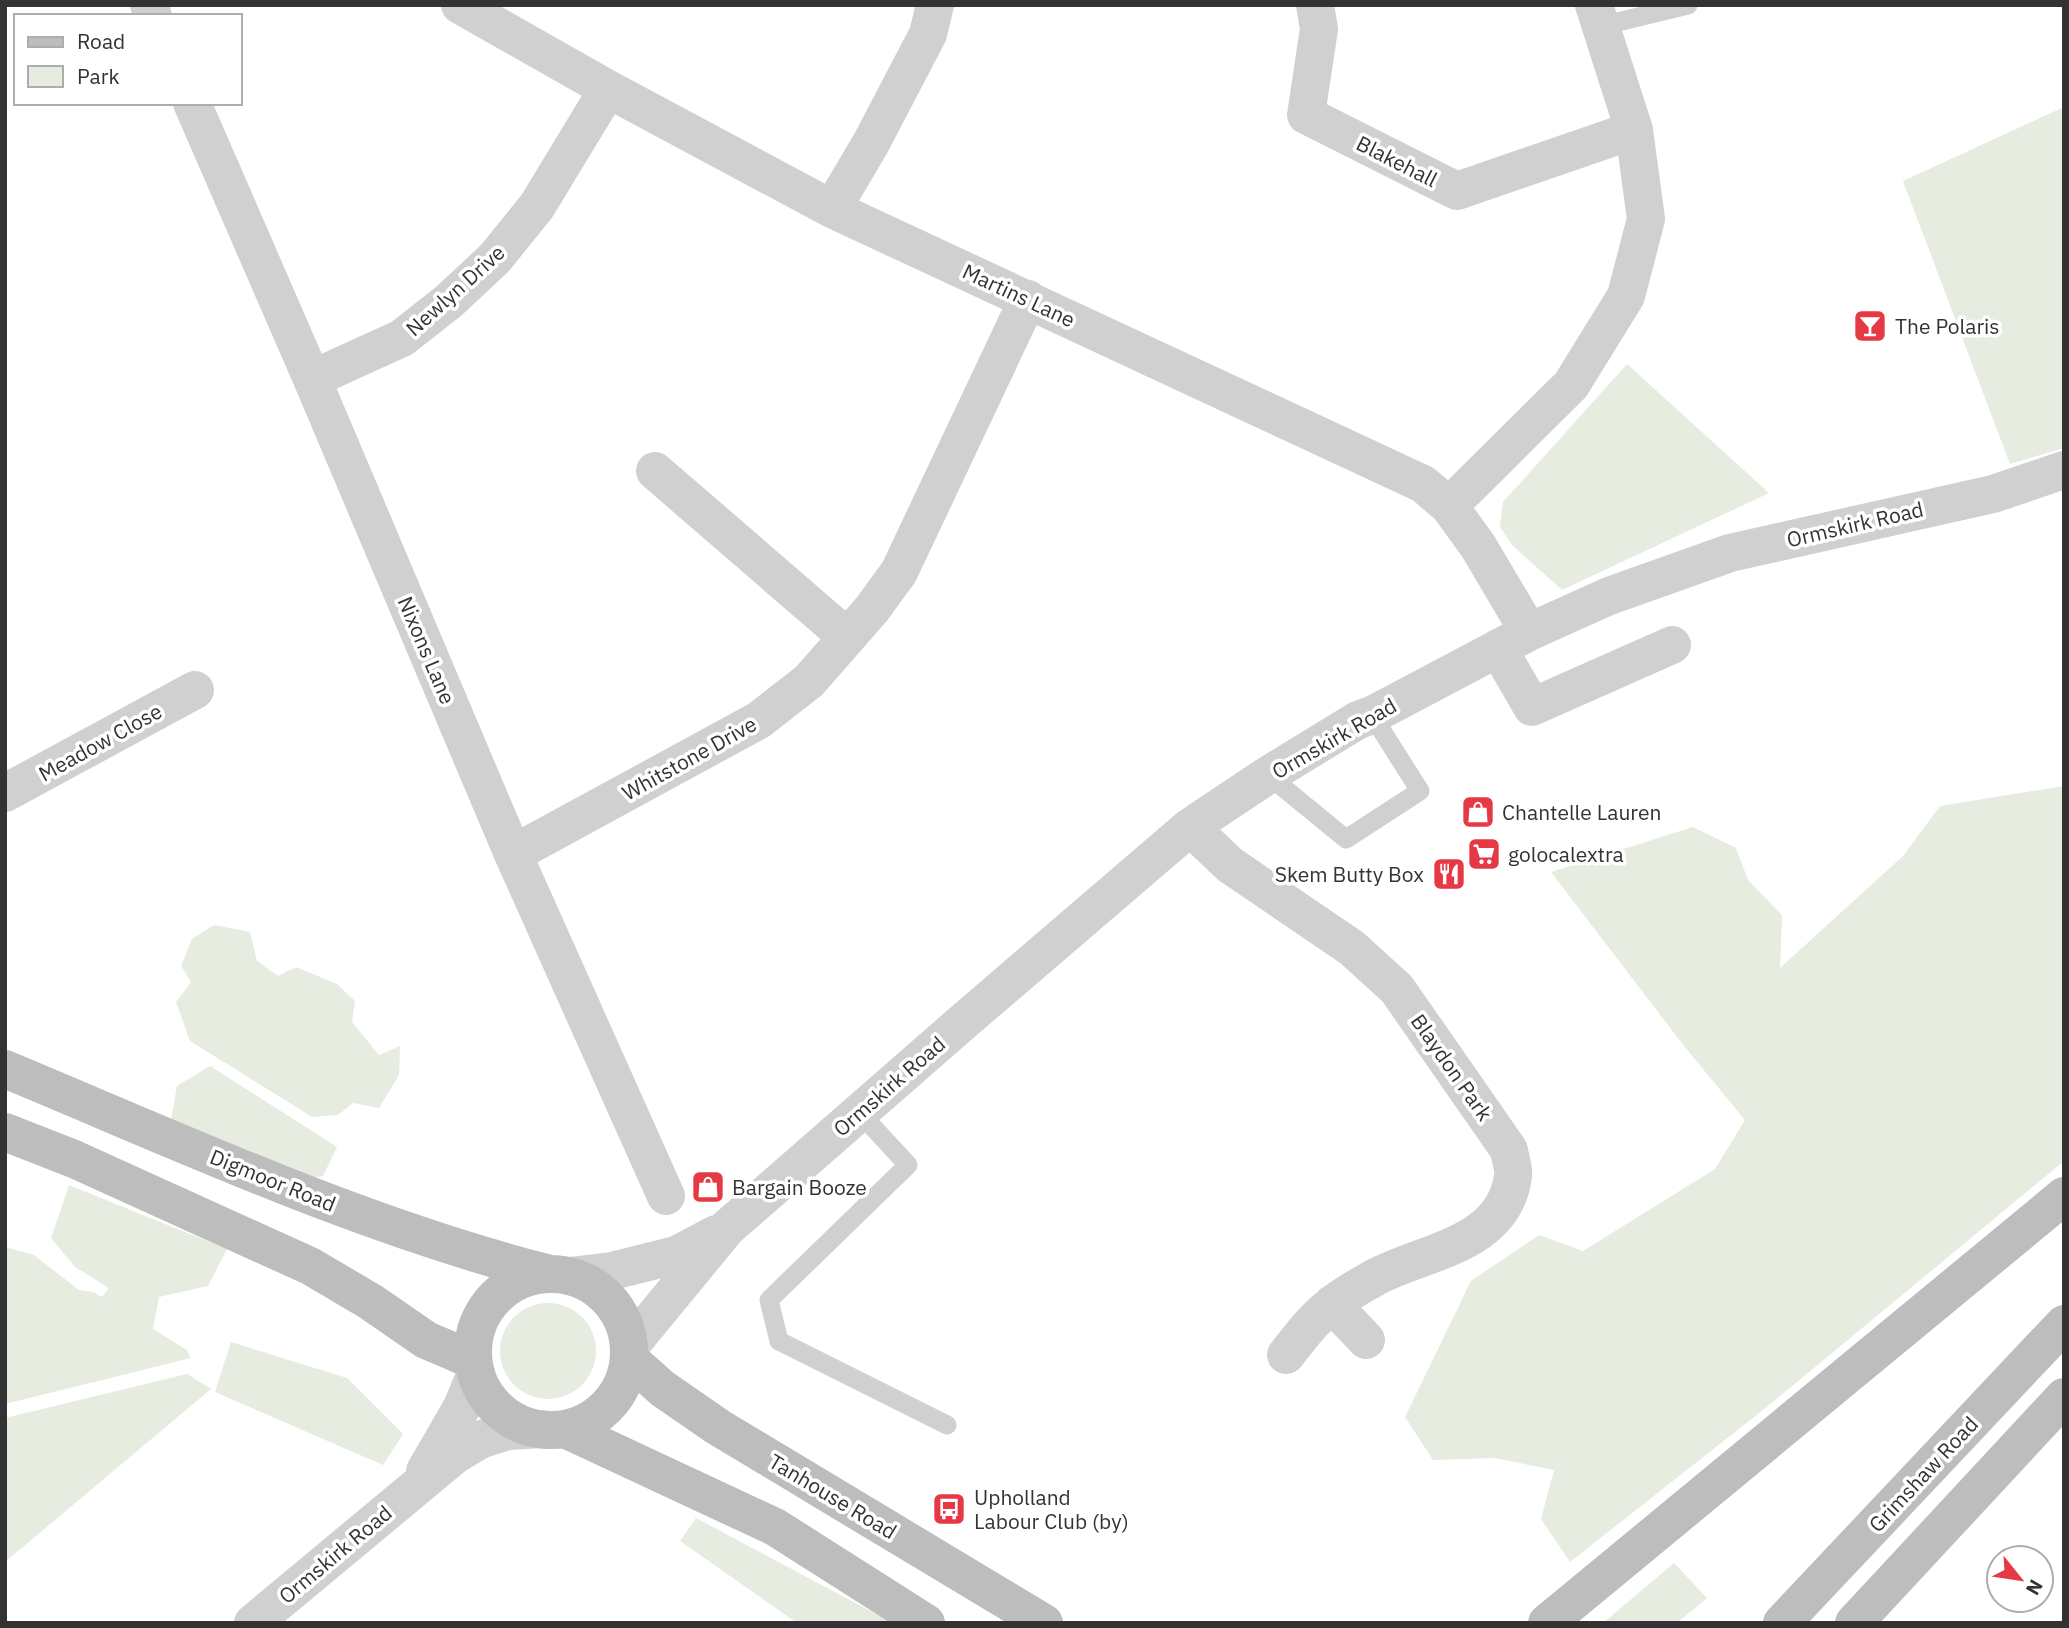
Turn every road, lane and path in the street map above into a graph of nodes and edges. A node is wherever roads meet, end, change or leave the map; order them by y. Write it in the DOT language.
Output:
graph roads {
  1 [pos="460,5"];
  2 [pos="935,5"];
  3 [pos="1315,5"];
  4 [pos="1688,5"];
  5 [pos="1597,16"];
  6 [pos="607,89"];
  7 [pos="193,105"];
  8 [pos="1634,130"];
  9 [pos="832,209"];
  10 [pos="1028,299"];
  11 [pos="312,379"];
  12 [pos="2064,470"];
  13 [pos="655,471"];
  14 [pos="1449,506"];
  15 [pos="847,637"];
  16 [pos="1513,640"];
  17 [pos="1672,645"];
  18 [pos="195,691"];
  19 [pos="1372,715"];
  20 [pos="1268,775"];
  21 [pos="5,793"];
  22 [pos="1190,827"];
  23 [pos="513,855"];
  24 [pos="5,1069"];
  25 [pos="859,1112"];
  26 [pos="5,1132"];
  27 [pos="666,1196"];
  28 [pos="2064,1196"];
  29 [pos="727,1228"];
  30 [pos="558,1274"];
  31 [pos="1332,1304"];
  32 [pos="2064,1324"];
  33 [pos="1366,1340"];
  34 [pos="629,1353"];
  35 [pos="1286,1355"];
  36 [pos="475,1366"];
  37 [pos="2064,1397"];
  38 [pos="947,1425"];
  39 [pos="554,1429"];
  40 [pos="418,1485"];
  41 [pos="1042,1621"];
  42 [pos="253,1623"];
  43 [pos="926,1623"];
  44 [pos="1547,1623"];
  45 [pos="1782,1623"];
  46 [pos="1854,1623"];
  1 -- 6 [label="street, Martins Lane"];
  2 -- 9 [label="street"];
  3 -- 8 [label="street, Blakehall"];
  4 -- 5 [label="lane"];
  5 -- 8 [label="street"];
  6 -- 9 [label="street, Martins Lane"];
  6 -- 11 [label="street, Newlyn Drive"];
  7 -- 11 [label="street, Nixons Lane"];
  8 -- 14 [label="street"];
  9 -- 10 [label="street, Martins Lane"];
  10 -- 14 [label="street, Martins Lane"];
  10 -- 15 [label="street, Whitstone Drive"];
  11 -- 23 [label="street, Nixons Lane"];
  12 -- 16 [label="street, Ormskirk Road"];
  13 -- 15 [label="street"];
  14 -- 16 [label="street, Martins Lane"];
  15 -- 23 [label="street, Whitstone Drive"];
  16 -- 17 [label="street, Martins Lane"];
  16 -- 19 [label="street, Ormskirk Road"];
  18 -- 21 [label="street, Meadow Close"];
  19 -- 20 [label="street, Ormskirk Road"];
  19 -- 20 [label="lane"];
  20 -- 22 [label="street, Ormskirk Road"];
  22 -- 25 [label="street, Ormskirk Road"];
  22 -- 31 [label="street, Blaydon Park"];
  23 -- 27 [label="street, Nixons Lane"];
  24 -- 30 [label="street, Digmoor Road"];
  25 -- 29 [label="street, Ormskirk Road"];
  25 -- 38 [label="lane"];
  26 -- 36 [label="street"];
  28 -- 44 [label="street"];
  29 -- 30 [label="street, Ormskirk Road"];
  29 -- 34 [label="street, Ormskirk Road"];
  30 -- 34 [label="street"];
  30 -- 36 [label="street"];
  31 -- 33 [label="street"];
  31 -- 35 [label="street, Blaydon Park"];
  32 -- 45 [label="street, Grimshaw Road"];
  34 -- 39 [label="street"];
  34 -- 41 [label="street, Tanhouse Road"];
  36 -- 39 [label="street"];
  36 -- 40 [label="street, Ormskirk Road"];
  37 -- 46 [label="street"];
  39 -- 40 [label="street, Ormskirk Road"];
  39 -- 43 [label="street"];
  40 -- 42 [label="street, Ormskirk Road"];
}
